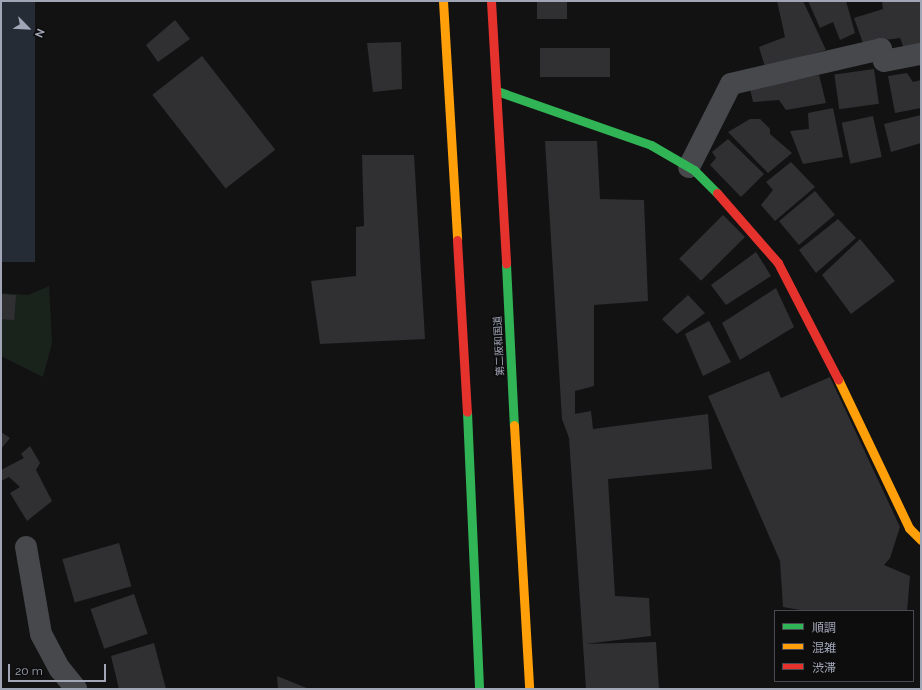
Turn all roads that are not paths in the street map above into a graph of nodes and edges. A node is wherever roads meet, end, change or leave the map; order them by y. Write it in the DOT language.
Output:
graph roads {
  1 [pos="443,1"];
  2 [pos="491,1"];
  3 [pos="921,54"];
  4 [pos="497,91"];
  5 [pos="689,167"];
  6 [pos="921,540"];
  7 [pos="26,546"];
  8 [pos="76,689"];
  9 [pos="478,689"];
  10 [pos="529,689"];
  1 -- 9 [label="main road"];
  2 -- 4 [label="main road, 第二阪和国道"];
  3 -- 5 [label="street"];
  4 -- 5 [label="main road"];
  4 -- 10 [label="main road, 第二阪和国道"];
  5 -- 6 [label="main road"];
  7 -- 8 [label="street"];
}
